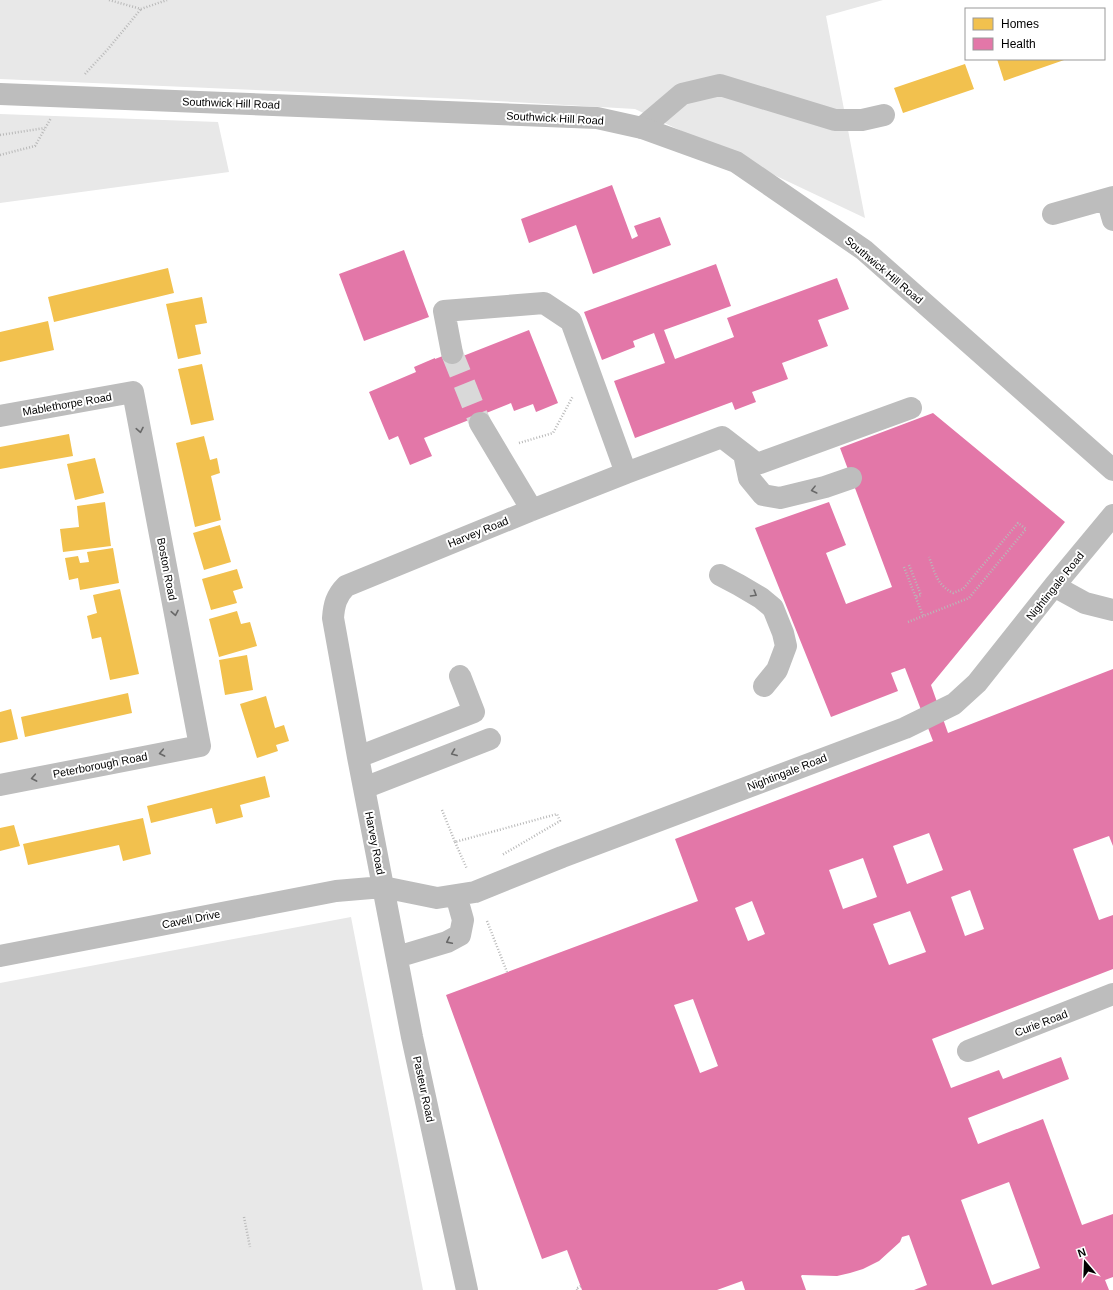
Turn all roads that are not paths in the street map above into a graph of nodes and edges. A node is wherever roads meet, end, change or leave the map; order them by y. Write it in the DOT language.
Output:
graph roads {
  1 [pos="0,94"];
  2 [pos="884,115"];
  3 [pos="642,128"];
  4 [pos="1110,198"];
  5 [pos="1053,214"];
  6 [pos="1113,220"];
  7 [pos="452,353"];
  8 [pos="133,392"];
  9 [pos="911,408"];
  10 [pos="0,416"];
  11 [pos="480,423"];
  12 [pos="751,459"];
  13 [pos="1113,470"];
  14 [pos="848,471"];
  15 [pos="626,473"];
  16 [pos="532,510"];
  17 [pos="1113,515"];
  18 [pos="720,575"];
  19 [pos="1054,586"];
  20 [pos="1113,610"];
  21 [pos="460,676"];
  22 [pos="764,686"];
  23 [pos="488,732"];
  24 [pos="200,746"];
  25 [pos="360,766"];
  26 [pos="0,785"];
  27 [pos="383,887"];
  28 [pos="456,895"];
  29 [pos="0,956"];
  30 [pos="397,957"];
  31 [pos="1113,994"];
  32 [pos="968,1051"];
  33 [pos="468,1290"];
  1 -- 3 [label="street, Southwick Hill Road"];
  2 -- 3 [label="street"];
  3 -- 13 [label="street, Southwick Hill Road"];
  4 -- 5 [label="street"];
  4 -- 6 [label="street"];
  7 -- 15 [label="street"];
  8 -- 10 [label="street, Mablethorpe Road"];
  8 -- 24 [label="street, Boston Road, one-way"];
  9 -- 12 [label="street"];
  11 -- 16 [label="street"];
  12 -- 14 [label="street"];
  12 -- 15 [label="street, Harvey Road"];
  15 -- 16 [label="street, Harvey Road"];
  16 -- 25 [label="street, Harvey Road"];
  17 -- 19 [label="street, Nightingale Road"];
  18 -- 22 [label="street, one-way"];
  19 -- 20 [label="street"];
  19 -- 28 [label="street, Nightingale Road"];
  21 -- 25 [label="street"];
  23 -- 25 [label="street, one-way"];
  24 -- 26 [label="street, Peterborough Road, one-way"];
  25 -- 27 [label="street, Harvey Road"];
  27 -- 28 [label="street, Nightingale Road"];
  27 -- 29 [label="street, Cavell Drive"];
  27 -- 30 [label="street, Pasteur Road"];
  28 -- 30 [label="street, one-way"];
  30 -- 33 [label="street, Pasteur Road"];
  31 -- 32 [label="street, Curie Road"];
}
